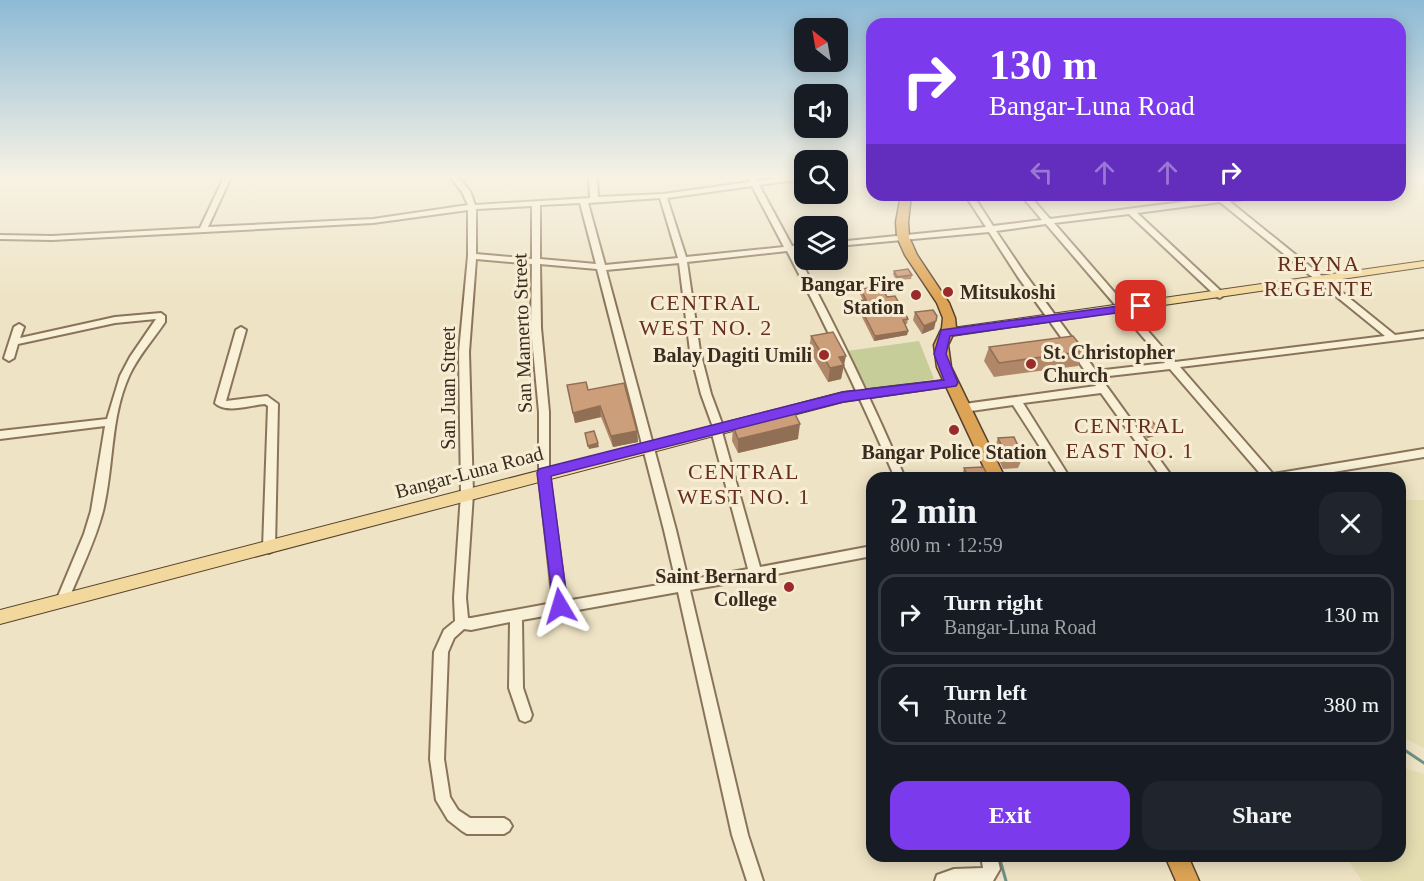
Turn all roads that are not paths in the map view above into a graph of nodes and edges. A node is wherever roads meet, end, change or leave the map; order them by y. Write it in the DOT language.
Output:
graph roads {
  1 [pos="209,216"];
  2 [pos="400,216"];
  3 [pos="472,216"];
  4 [pos="536,216"];
  5 [pos="592,216"];
  6 [pos="669,216"];
  7 [pos="771,216"];
  8 [pos="903,216"];
  9 [pos="982,216"];
  10 [pos="1044,216"];
  11 [pos="1093,216"];
  12 [pos="1135,216"];
  13 [pos="1243,216"];
  14 [pos="1048,221"];
  15 [pos="990,229"];
  16 [pos="202,230"];
  17 [pos="0,237"];
  18 [pos="903,237"];
  19 [pos="848,243"];
  20 [pos="794,248"];
  21 [pos="789,249"];
  22 [pos="472,256"];
  23 [pos="536,261"];
  24 [pos="683,262"];
  25 [pos="1424,264"];
  26 [pos="603,268"];
  27 [pos="1322,280"];
  28 [pos="1220,295"];
  29 [pos="1122,309"];
  30 [pos="1053,319"];
  31 [pos="19,327"];
  32 [pos="241,330"];
  33 [pos="945,333"];
  34 [pos="1424,334"];
  35 [pos="1392,337"];
  36 [pos="15,342"];
  37 [pos="9,358"];
  38 [pos="1173,366"];
  39 [pos="1093,375"];
  40 [pos="951,383"];
  41 [pos="1102,389"];
  42 [pos="862,394"];
  43 [pos="1016,401"];
  44 [pos="964,408"];
  45 [pos="111,422"];
  46 [pos="718,429"];
  47 [pos="0,435"];
  48 [pos="648,447"];
  49 [pos="1424,453"];
  50 [pos="897,472"];
  51 [pos="994,472"];
  52 [pos="1061,472"];
  53 [pos="1164,472"];
  54 [pos="1265,472"];
  55 [pos="1310,472"];
  56 [pos="544,473"];
  57 [pos="467,494"];
  58 [pos="268,548"];
  59 [pos="866,552"];
  60 [pos="756,575"];
  61 [pos="684,586"];
  62 [pos="62,601"];
  63 [pos="560,606"];
  64 [pos="516,615"];
  65 [pos="0,617"];
  66 [pos="462,623"];
  67 [pos="525,715"];
  68 [pos="504,826"];
  69 [pos="990,862"];
  70 [pos="1179,862"];
  71 [pos="755,881"];
  72 [pos="943,881"];
  73 [pos="1188,881"];
  1 -- 16 [label="street"];
  2 -- 16 [label="street"];
  3 -- 22 [label="street, San Juan Street"];
  4 -- 23 [label="street, San Mamerto Street"];
  5 -- 26 [label="street"];
  6 -- 24 [label="street"];
  7 -- 21 [label="street"];
  8 -- 18 [label="highway"];
  9 -- 15 [label="street"];
  10 -- 14 [label="street"];
  11 -- 14 [label="street"];
  12 -- 28 [label="street"];
  13 -- 27 [label="street"];
  14 -- 15 [label="street"];
  14 -- 29 [label="street"];
  15 -- 18 [label="street"];
  15 -- 30 [label="street"];
  16 -- 17 [label="street"];
  18 -- 19 [label="street"];
  18 -- 33 [label="highway"];
  20 -- 21 [label="street"];
  21 -- 24 [label="street"];
  21 -- 42 [label="street"];
  22 -- 23 [label="street"];
  22 -- 57 [label="street, San Juan Street"];
  23 -- 26 [label="street"];
  23 -- 56 [label="street, San Mamerto Street"];
  24 -- 26 [label="street"];
  24 -- 46 [label="street"];
  25 -- 27 [label="main road"];
  26 -- 48 [label="street"];
  27 -- 28 [label="main road"];
  27 -- 35 [label="street"];
  28 -- 29 [label="main road"];
  29 -- 30 [label="main road"];
  29 -- 38 [label="street"];
  30 -- 33 [label="main road"];
  30 -- 39 [label="street"];
  31 -- 36 [label="street"];
  32 -- 58 [label="street"];
  33 -- 40 [label="highway"];
  34 -- 35 [label="street"];
  35 -- 38 [label="street"];
  36 -- 37 [label="street"];
  36 -- 45 [label="street"];
  38 -- 39 [label="street"];
  38 -- 54 [label="street"];
  39 -- 41 [label="street"];
  40 -- 42 [label="main road, Bangar-Luna Road"];
  40 -- 44 [label="highway"];
  41 -- 43 [label="street"];
  41 -- 53 [label="street"];
  42 -- 46 [label="main road, Bangar-Luna Road"];
  42 -- 50 [label="street"];
  43 -- 44 [label="street"];
  43 -- 52 [label="street"];
  44 -- 51 [label="highway"];
  45 -- 47 [label="street"];
  45 -- 62 [label="street"];
  46 -- 48 [label="main road, Bangar-Luna Road"];
  46 -- 60 [label="street"];
  48 -- 56 [label="main road, Bangar-Luna Road"];
  48 -- 61 [label="street"];
  49 -- 55 [label="street"];
  56 -- 57 [label="main road, Bangar-Luna Road"];
  56 -- 63 [label="street, San Mamerto Street"];
  57 -- 58 [label="main road, Bangar-Luna Road"];
  57 -- 66 [label="street, San Juan Street"];
  58 -- 62 [label="main road, Bangar-Luna Road"];
  59 -- 60 [label="street"];
  60 -- 61 [label="street"];
  61 -- 63 [label="street"];
  61 -- 71 [label="street"];
  62 -- 65 [label="main road, Bangar-Luna Road"];
  63 -- 64 [label="street"];
  64 -- 66 [label="street"];
  64 -- 67 [label="street"];
  66 -- 68 [label="street"];
  69 -- 72 [label="street"];
  70 -- 73 [label="highway"];
}
